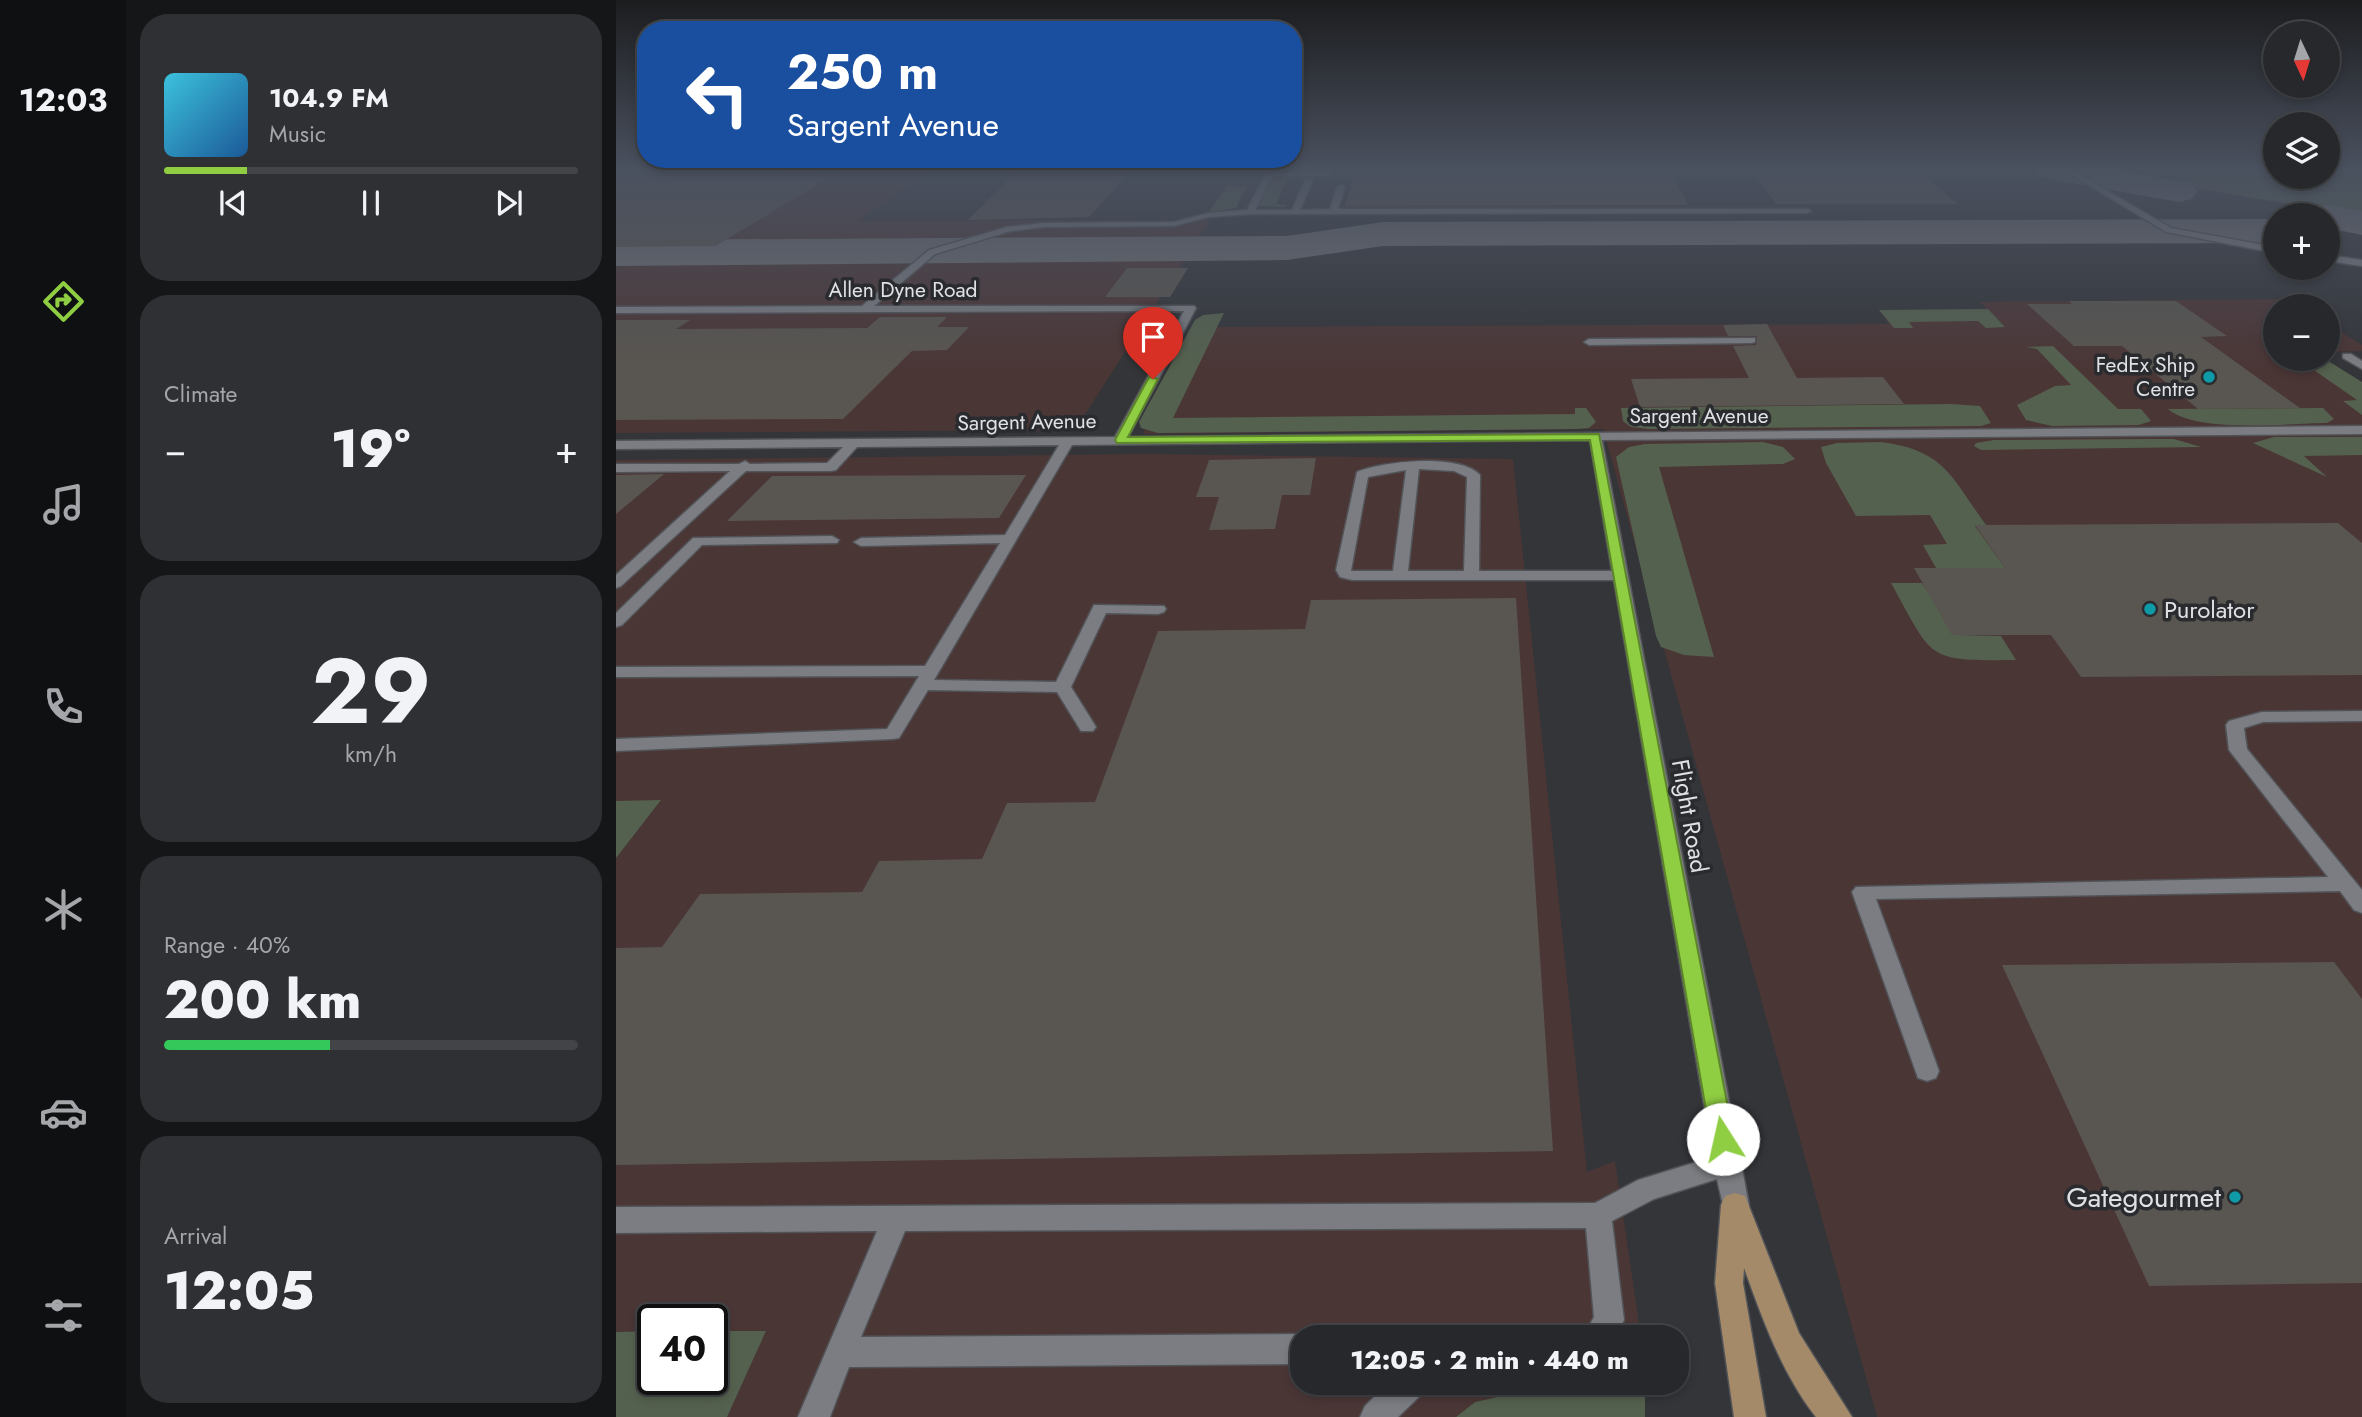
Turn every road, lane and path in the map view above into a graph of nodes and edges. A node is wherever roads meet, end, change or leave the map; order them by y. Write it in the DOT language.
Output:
graph roads {
  1 [pos="989,235"];
  2 [pos="2196,235"];
  3 [pos="2263,248"];
  4 [pos="2340,260"];
  5 [pos="2362,263"];
  6 [pos="864,309"];
  7 [pos="616,310"];
  8 [pos="1751,340"];
  9 [pos="1589,342"];
  10 [pos="2347,356"];
  11 [pos="2362,366"];
  12 [pos="2362,430"];
  13 [pos="1595,436"];
  14 [pos="1121,440"];
  15 [pos="1068,441"];
  16 [pos="854,442"];
  17 [pos="769,443"];
  18 [pos="616,444"];
  19 [pos="1413,467"];
  20 [pos="616,468"];
  21 [pos="742,468"];
  22 [pos="1010,539"];
  23 [pos="832,540"];
  24 [pos="861,542"];
  25 [pos="1400,575"];
  26 [pos="1471,575"];
  27 [pos="1620,575"];
  28 [pos="616,583"];
  29 [pos="1158,609"];
  30 [pos="616,622"];
  31 [pos="616,672"];
  32 [pos="925,678"];
  33 [pos="1062,687"];
  34 [pos="2362,716"];
  35 [pos="1087,727"];
  36 [pos="616,745"];
  37 [pos="2345,884"];
  38 [pos="2362,905"];
  39 [pos="1927,1071"];
  40 [pos="1727,1164"];
  41 [pos="1735,1205"];
  42 [pos="1598,1215"];
  43 [pos="896,1219"];
  44 [pos="616,1220"];
  45 [pos="1606,1325"];
  46 [pos="1290,1349"];
  47 [pos="840,1352"];
  48 [pos="1399,1395"];
  49 [pos="814,1417"];
  50 [pos="1376,1417"];
  51 [pos="1750,1417"];
  52 [pos="1836,1417"];
  1 -- 6 [label="street"];
  2 -- 3 [label="street"];
  4 -- 5 [label="street"];
  6 -- 7 [label="street, Allen Dyne Road"];
  6 -- 14 [label="street, Allen Dyne Road"];
  8 -- 9 [label="street"];
  10 -- 11 [label="street"];
  12 -- 13 [label="street, Sargent Avenue"];
  13 -- 14 [label="street, Sargent Avenue"];
  13 -- 27 [label="street, Flight Road"];
  14 -- 15 [label="street, Sargent Avenue"];
  15 -- 16 [label="street, Sargent Avenue"];
  15 -- 22 [label="street"];
  16 -- 17 [label="street, Sargent Avenue"];
  16 -- 21 [label="street"];
  17 -- 18 [label="street, Sargent Avenue"];
  17 -- 21 [label="street"];
  19 -- 25 [label="street"];
  19 -- 25 [label="street"];
  19 -- 26 [label="street"];
  20 -- 21 [label="street"];
  21 -- 28 [label="street"];
  22 -- 24 [label="street"];
  22 -- 32 [label="street"];
  23 -- 30 [label="street"];
  25 -- 26 [label="street"];
  26 -- 27 [label="street"];
  27 -- 40 [label="street, Flight Road"];
  29 -- 33 [label="street"];
  31 -- 32 [label="street"];
  32 -- 33 [label="street"];
  32 -- 36 [label="street"];
  33 -- 35 [label="street"];
  34 -- 37 [label="street"];
  37 -- 38 [label="street"];
  37 -- 39 [label="street"];
  40 -- 41 [label="street, Flight Road"];
  40 -- 42 [label="street"];
  41 -- 51 [label="main road"];
  41 -- 52 [label="main road"];
  42 -- 43 [label="street"];
  42 -- 45 [label="street"];
  43 -- 44 [label="street"];
  43 -- 47 [label="street"];
  46 -- 47 [label="street"];
  47 -- 49 [label="street"];
  48 -- 50 [label="street"];
}
